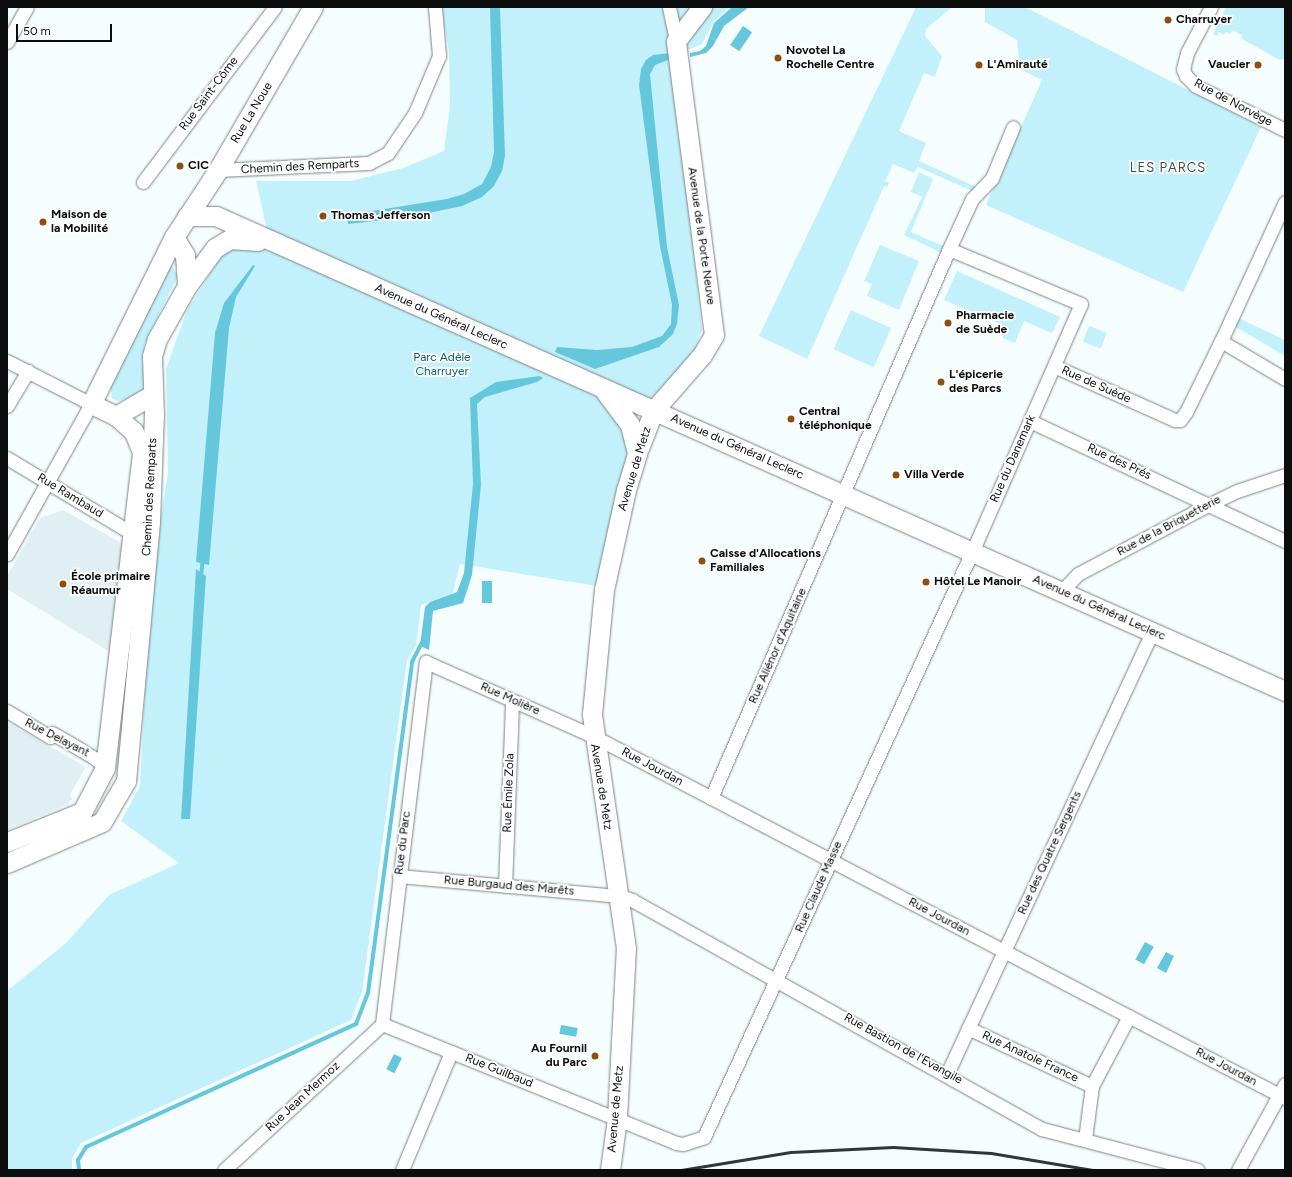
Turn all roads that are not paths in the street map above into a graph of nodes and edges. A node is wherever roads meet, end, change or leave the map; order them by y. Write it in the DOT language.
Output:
graph roads {
  1 [pos="27,7"];
  2 [pos="275,7"];
  3 [pos="313,7"];
  4 [pos="435,7"];
  5 [pos="670,7"];
  6 [pos="702,7"];
  7 [pos="1212,7"];
  8 [pos="676,41"];
  9 [pos="7,42"];
  10 [pos="1013,127"];
  11 [pos="1285,130"];
  12 [pos="218,170"];
  13 [pos="143,182"];
  14 [pos="1285,202"];
  15 [pos="187,216"];
  16 [pos="174,236"];
  17 [pos="284,248"];
  18 [pos="949,249"];
  19 [pos="187,286"];
  20 [pos="1221,341"];
  21 [pos="7,361"];
  22 [pos="1054,366"];
  23 [pos="28,371"];
  24 [pos="1285,379"];
  25 [pos="603,388"];
  26 [pos="152,395"];
  27 [pos="91,404"];
  28 [pos="7,406"];
  29 [pos="654,410"];
  30 [pos="116,416"];
  31 [pos="1030,421"];
  32 [pos="637,453"];
  33 [pos="7,458"];
  34 [pos="1285,475"];
  35 [pos="48,482"];
  36 [pos="845,494"];
  37 [pos="1208,505"];
  38 [pos="133,534"];
  39 [pos="1285,541"];
  40 [pos="972,551"];
  41 [pos="7,554"];
  42 [pos="1062,592"];
  43 [pos="1152,632"];
  44 [pos="426,662"];
  45 [pos="1285,691"];
  46 [pos="512,701"];
  47 [pos="7,712"];
  48 [pos="593,736"];
  49 [pos="104,768"];
  50 [pos="711,798"];
  51 [pos="7,842"];
  52 [pos="830,860"];
  53 [pos="7,863"];
  54 [pos="399,876"];
  55 [pos="505,886"];
  56 [pos="620,896"];
  57 [pos="1004,951"];
  58 [pos="777,979"];
  59 [pos="1128,1016"];
  60 [pos="382,1024"];
  61 [pos="968,1028"];
  62 [pos="451,1052"];
  63 [pos="947,1074"];
  64 [pos="1092,1086"];
  65 [pos="1283,1092"];
  66 [pos="617,1118"];
  67 [pos="1085,1139"];
  68 [pos="224,1170"];
  69 [pos="402,1170"];
  70 [pos="610,1170"];
  71 [pos="1198,1170"];
  72 [pos="1238,1170"];
  1 -- 9 [label="street"];
  2 -- 13 [label="street, Rue Saint-Côme"];
  3 -- 12 [label="main road, Rue La Noue"];
  4 -- 12 [label="street, Chemin des Remparts"];
  5 -- 8 [label="street"];
  6 -- 8 [label="main road"];
  7 -- 11 [label="street, Rue de Norvège"];
  8 -- 29 [label="main road, Avenue de la Porte Neuve"];
  10 -- 18 [label="street"];
  12 -- 15 [label="main road, Rue La Noue"];
  14 -- 20 [label="street"];
  15 -- 16 [label="main road"];
  15 -- 17 [label="main road, Avenue du Général Leclerc"];
  16 -- 19 [label="main road"];
  16 -- 27 [label="main road"];
  17 -- 19 [label="main road, Chemin des Remparts"];
  17 -- 25 [label="main road, Avenue du Général Leclerc"];
  18 -- 22 [label="street, Rue de Suède"];
  18 -- 36 [label="street"];
  19 -- 26 [label="main road, Chemin des Remparts"];
  20 -- 22 [label="street, Rue de Suède"];
  20 -- 24 [label="street"];
  21 -- 23 [label="street"];
  22 -- 31 [label="street, Rue du Danemark"];
  23 -- 27 [label="street"];
  23 -- 28 [label="street"];
  25 -- 29 [label="main road, Avenue du Général Leclerc"];
  25 -- 32 [label="main road"];
  26 -- 30 [label="main road"];
  26 -- 53 [label="main road, Chemin des Remparts"];
  27 -- 30 [label="main road, Chemin des Remparts"];
  27 -- 35 [label="street"];
  29 -- 32 [label="main road, Avenue de Metz"];
  29 -- 36 [label="main road, Avenue du Général Leclerc"];
  30 -- 38 [label="main road, Chemin des Remparts"];
  31 -- 37 [label="street, Rue des Prés"];
  31 -- 40 [label="street, Rue du Danemark"];
  32 -- 48 [label="main road, Avenue de Metz"];
  33 -- 35 [label="street, Rue Rambaud"];
  34 -- 37 [label="street, Rue de la Briquetterie"];
  35 -- 38 [label="street, Rue Rambaud"];
  35 -- 41 [label="street"];
  36 -- 40 [label="main road, Avenue du Général Leclerc"];
  36 -- 50 [label="street, Rue Aliénor d'Aquitaine"];
  37 -- 39 [label="street, Rue des Prés"];
  37 -- 42 [label="street, Rue de la Briquetterie"];
  38 -- 49 [label="main road, Chemin des Remparts"];
  40 -- 42 [label="main road, Avenue du Général Leclerc"];
  40 -- 52 [label="street, Rue Claude Masse"];
  42 -- 43 [label="main road, Avenue du Général Leclerc"];
  43 -- 45 [label="main road, Avenue du Général Leclerc"];
  43 -- 57 [label="street, Rue des Quatre Sergents"];
  44 -- 46 [label="street, Rue Molière"];
  44 -- 54 [label="street, Rue du Parc"];
  46 -- 48 [label="street, Rue Molière"];
  46 -- 55 [label="street, Rue Émile Zola"];
  47 -- 49 [label="street, Rue Delayant"];
  48 -- 50 [label="street, Rue Jourdan"];
  48 -- 56 [label="main road, Avenue de Metz"];
  49 -- 51 [label="main road, Chemin des Remparts"];
  50 -- 52 [label="street, Rue Jourdan"];
  52 -- 57 [label="street, Rue Jourdan"];
  52 -- 58 [label="street, Rue Claude Masse"];
  54 -- 55 [label="street, Rue Burgaud des Marêts"];
  54 -- 60 [label="street, Rue du Parc"];
  55 -- 56 [label="street, Rue Burgaud des Marêts"];
  56 -- 58 [label="street, Rue Bastion de l'Evangile"];
  56 -- 66 [label="main road, Avenue de Metz"];
  57 -- 59 [label="street, Rue Jourdan"];
  57 -- 61 [label="street, Rue des Quatre Sergents"];
  58 -- 63 [label="street, Rue Bastion de l'Evangile"];
  58 -- 66 [label="street, Rue Claude Masse"];
  59 -- 64 [label="street"];
  59 -- 65 [label="street, Rue Jourdan"];
  60 -- 62 [label="street, Rue Guilbaud"];
  60 -- 68 [label="street, Rue Jean Mermoz"];
  61 -- 63 [label="street, Rue des Quatre Sergents"];
  61 -- 64 [label="street, Rue Anatole France"];
  62 -- 66 [label="street, Rue Guilbaud"];
  62 -- 69 [label="street"];
  63 -- 67 [label="street, Rue Bastion de l'Evangile"];
  64 -- 67 [label="street"];
  65 -- 72 [label="street"];
  66 -- 70 [label="main road, Avenue de Metz"];
  67 -- 71 [label="street, Rue Bastion de l'Evangile"];
}
